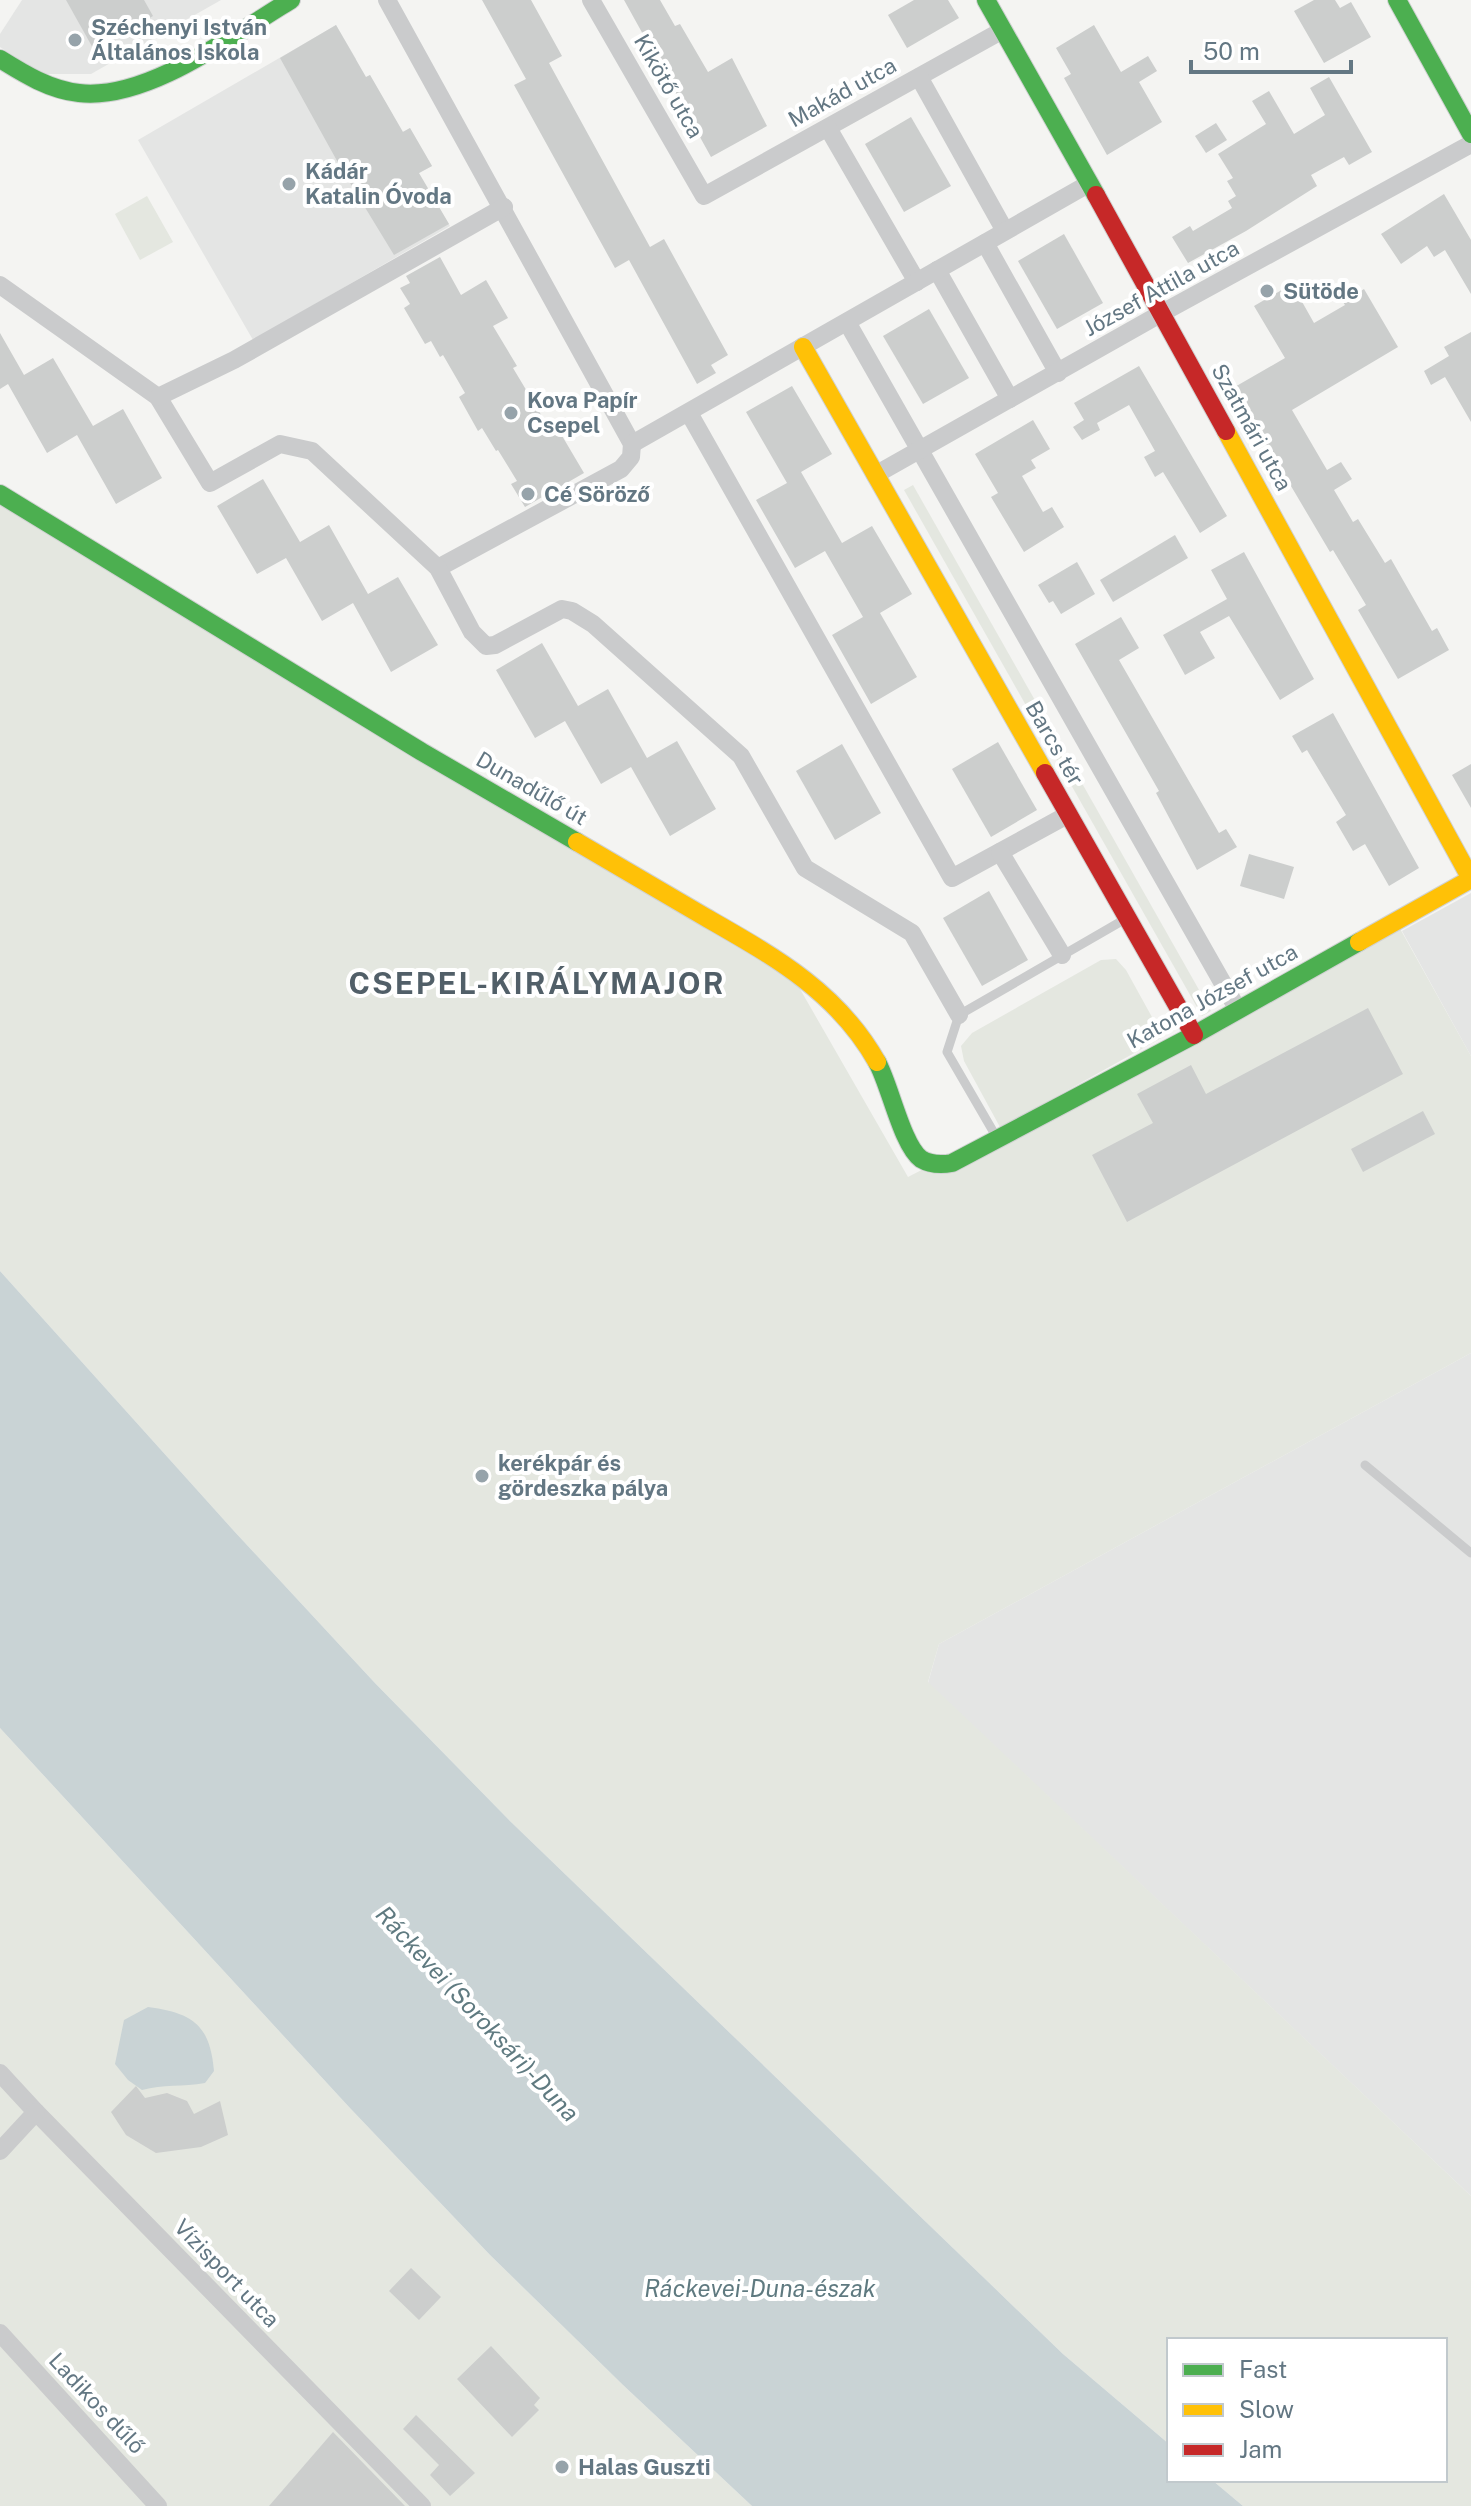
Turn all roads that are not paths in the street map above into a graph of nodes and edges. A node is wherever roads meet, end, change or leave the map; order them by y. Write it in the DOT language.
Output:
graph roads {
  1 [pos="291,0"];
  2 [pos="387,0"];
  3 [pos="591,0"];
  4 [pos="986,0"];
  5 [pos="1397,0"];
  6 [pos="1003,30"];
  7 [pos="0,59"];
  8 [pos="919,77"];
  9 [pos="828,128"];
  10 [pos="1471,134"];
  11 [pos="1471,144"];
  12 [pos="1090,183"];
  13 [pos="704,196"];
  14 [pos="504,207"];
  15 [pos="1005,231"];
  16 [pos="985,243"];
  17 [pos="937,270"];
  18 [pos="917,282"];
  19 [pos="0,285"];
  20 [pos="1162,313"];
  21 [pos="847,322"];
  22 [pos="803,347"];
  23 [pos="1058,373"];
  24 [pos="158,397"];
  25 [pos="1010,399"];
  26 [pos="689,413"];
  27 [pos="632,444"];
  28 [pos="919,450"];
  29 [pos="875,475"];
  30 [pos="0,494"];
  31 [pos="438,568"];
  32 [pos="1069,814"];
  33 [pos="1000,852"];
  34 [pos="1471,879"];
  35 [pos="1127,918"];
  36 [pos="1062,955"];
  37 [pos="1238,1010"];
  38 [pos="959,1015"];
  39 [pos="1194,1035"];
  40 [pos="999,1141"];
  41 [pos="975,1152"];
  42 [pos="1365,1465"];
  43 [pos="1471,1553"];
  44 [pos="0,2073"];
  45 [pos="36,2112"];
  46 [pos="0,2151"];
  47 [pos="0,2333"];
  48 [pos="158,2506"];
  49 [pos="422,2506"];
  1 -- 7 [label="street"];
  2 -- 14 [label="street"];
  3 -- 13 [label="street, Kikötő utca"];
  4 -- 6 [label="street, Szatmári utca"];
  5 -- 10 [label="street"];
  6 -- 8 [label="street, Makád utca"];
  6 -- 12 [label="street, Szatmári utca"];
  8 -- 9 [label="street, Makád utca"];
  8 -- 15 [label="street"];
  9 -- 13 [label="street, Makád utca"];
  9 -- 18 [label="street"];
  11 -- 20 [label="street, József Attila utca"];
  12 -- 15 [label="street"];
  12 -- 20 [label="street, Szatmári utca"];
  14 -- 24 [label="street"];
  14 -- 27 [label="street"];
  15 -- 16 [label="street"];
  16 -- 17 [label="street"];
  16 -- 23 [label="street"];
  17 -- 18 [label="street"];
  17 -- 25 [label="street"];
  18 -- 21 [label="street"];
  19 -- 24 [label="street"];
  20 -- 23 [label="street, József Attila utca"];
  20 -- 34 [label="street, Szatmári utca"];
  21 -- 22 [label="street"];
  21 -- 28 [label="street, Barcs tér"];
  22 -- 26 [label="street"];
  22 -- 29 [label="street, Barcs tér"];
  23 -- 25 [label="street, József Attila utca"];
  24 -- 31 [label="street"];
  25 -- 28 [label="street, József Attila utca"];
  26 -- 27 [label="street"];
  26 -- 33 [label="street"];
  27 -- 31 [label="street"];
  28 -- 29 [label="street, József Attila utca"];
  28 -- 37 [label="street, Barcs tér"];
  29 -- 32 [label="street, Barcs tér"];
  30 -- 41 [label="street, Dunadűlő út"];
  31 -- 38 [label="street"];
  32 -- 33 [label="street"];
  32 -- 35 [label="street, Barcs tér"];
  33 -- 36 [label="street"];
  34 -- 37 [label="street, Katona József utca"];
  35 -- 36 [label="lane"];
  35 -- 39 [label="street, Barcs tér"];
  36 -- 38 [label="lane"];
  37 -- 39 [label="street, Katona József utca"];
  38 -- 40 [label="lane"];
  39 -- 40 [label="street, Katona József utca"];
  40 -- 41 [label="street, Katona József utca"];
  42 -- 43 [label="lane"];
  44 -- 45 [label="street, Vízisport utca"];
  45 -- 46 [label="street"];
  45 -- 49 [label="street, Vízisport utca"];
  47 -- 48 [label="street, Ladikos dűlő"];
}
